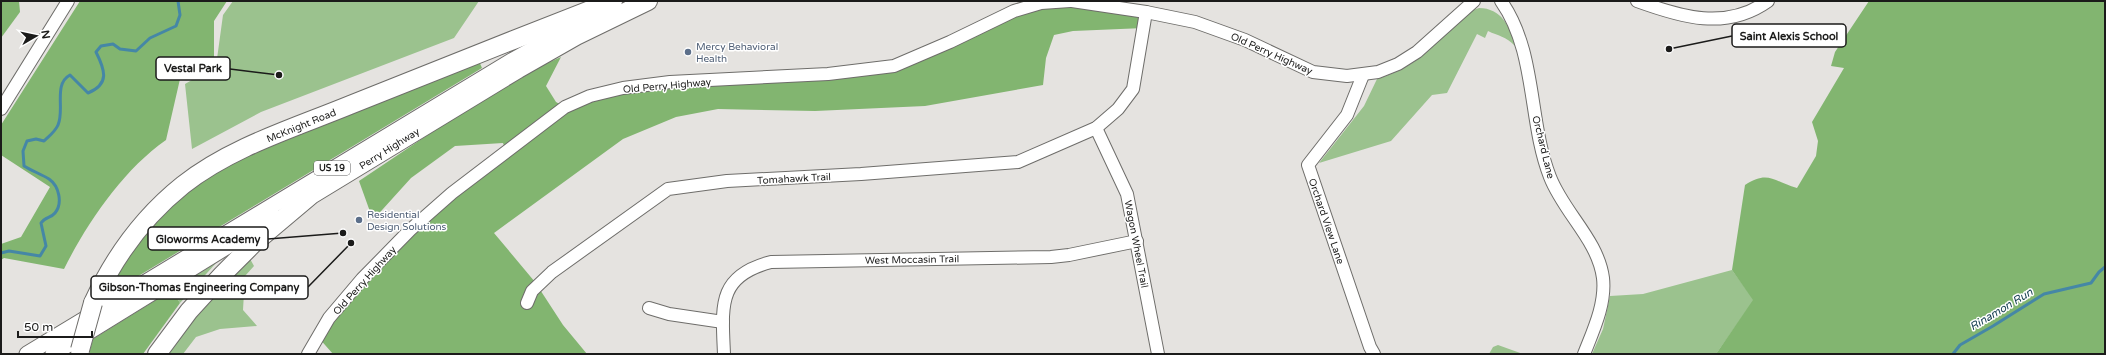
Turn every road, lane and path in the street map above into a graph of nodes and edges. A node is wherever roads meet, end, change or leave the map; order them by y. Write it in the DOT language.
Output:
graph roads {
  1 [pos="68,1"];
  2 [pos="613,1"];
  3 [pos="620,1"];
  4 [pos="648,1"];
  5 [pos="1071,1"];
  6 [pos="1474,1"];
  7 [pos="1501,1"];
  8 [pos="1637,1"];
  9 [pos="1768,1"];
  10 [pos="1146,12"];
  11 [pos="1363,75"];
  12 [pos="1,108"];
  13 [pos="1096,128"];
  14 [pos="311,195"];
  15 [pos="1137,241"];
  16 [pos="527,303"];
  17 [pos="649,308"];
  18 [pos="723,322"];
  19 [pos="79,352"];
  20 [pos="27,354"];
  21 [pos="53,354"];
  22 [pos="157,354"];
  23 [pos="308,354"];
  24 [pos="724,354"];
  25 [pos="1158,354"];
  26 [pos="1374,354"];
  27 [pos="1584,354"];
  1 -- 12 [label="street"];
  2 -- 19 [label="highway, McKnight Road, bridge"];
  3 -- 20 [label="main road, Perry Highway / US 19"];
  4 -- 14 [label="highway, Perry Highway / US 19"];
  5 -- 10 [label="street, Old Perry Highway"];
  5 -- 23 [label="street, Old Perry Highway"];
  6 -- 11 [label="street, Old Perry Highway"];
  7 -- 27 [label="street, Orchard Lane"];
  8 -- 9 [label="street"];
  10 -- 11 [label="street, Old Perry Highway"];
  10 -- 13 [label="street"];
  11 -- 26 [label="street, Orchard View Lane"];
  13 -- 15 [label="street, Wagon Wheel Trail"];
  13 -- 16 [label="street, Tomahawk Trail"];
  14 -- 21 [label="main road, Perry Highway / US 19"];
  14 -- 22 [label="highway"];
  15 -- 18 [label="street, West Moccasin Trail"];
  15 -- 25 [label="street, Wagon Wheel Trail"];
  17 -- 18 [label="street"];
  18 -- 24 [label="street, West Moccasin Trail"];
}
